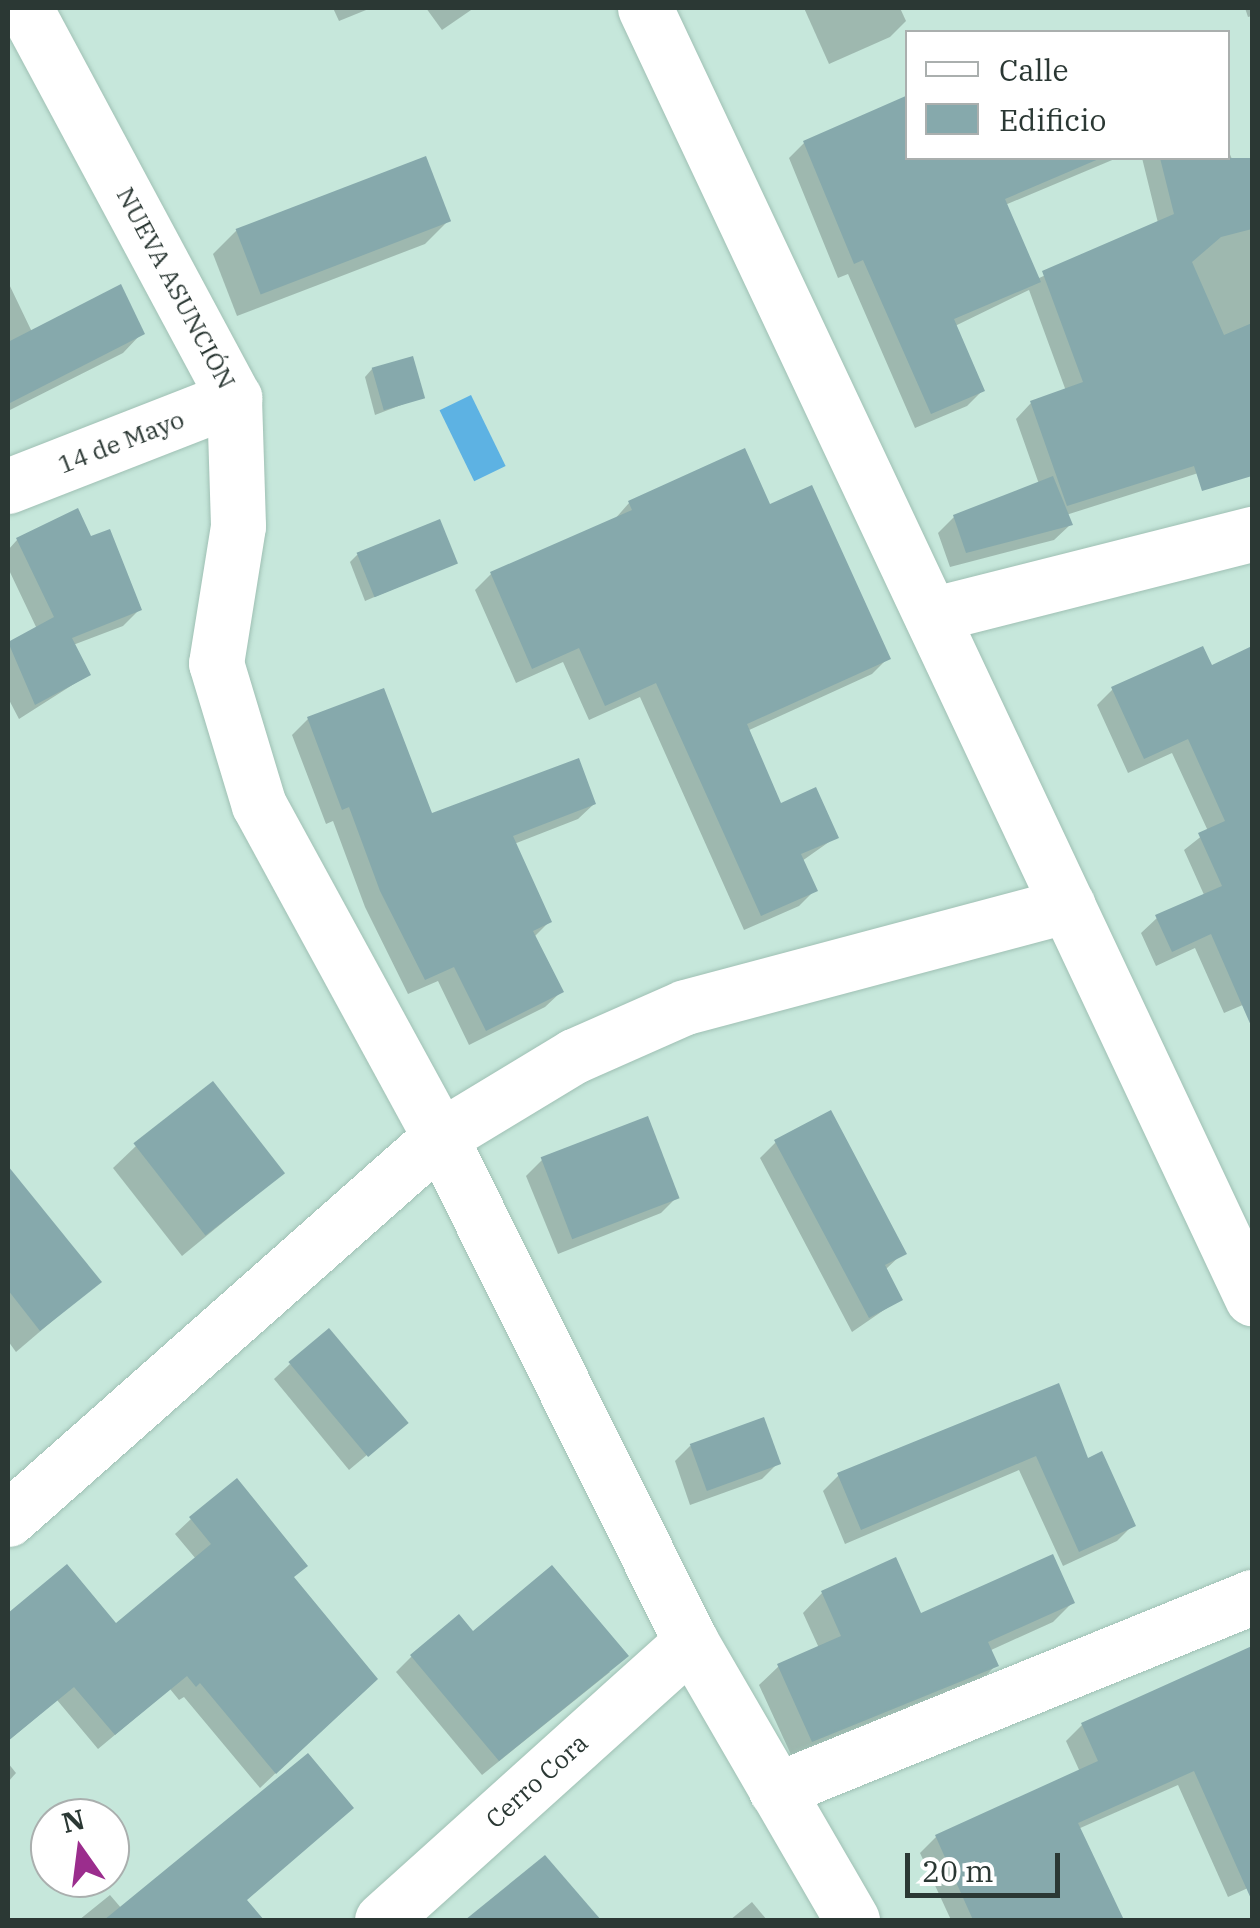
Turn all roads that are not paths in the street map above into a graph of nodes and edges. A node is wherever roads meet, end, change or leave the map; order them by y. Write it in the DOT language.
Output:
graph roads {
  1 [pos="25,8"];
  2 [pos="644,8"];
  3 [pos="234,398"];
  4 [pos="8,486"];
  5 [pos="1252,534"];
  6 [pos="931,614"];
  7 [pos="1068,906"];
  8 [pos="440,1137"];
  9 [pos="1252,1298"];
  10 [pos="8,1519"];
  11 [pos="1252,1597"];
  12 [pos="691,1642"];
  13 [pos="776,1790"];
  14 [pos="382,1920"];
  15 [pos="852,1920"];
  1 -- 3 [label="street, NUEVA ASUNCIÓN"];
  2 -- 6 [label="street"];
  3 -- 4 [label="street, 14 de Mayo"];
  3 -- 8 [label="street, NUEVA ASUNCIÓN"];
  5 -- 6 [label="street"];
  6 -- 7 [label="street"];
  7 -- 8 [label="street"];
  7 -- 9 [label="street"];
  8 -- 10 [label="street"];
  8 -- 12 [label="street, NUEVA ASUNCIÓN"];
  11 -- 13 [label="street"];
  12 -- 13 [label="street, NUEVA ASUNCIÓN"];
  12 -- 14 [label="street, Cerro Cora"];
  13 -- 15 [label="street, NUEVA ASUNCIÓN"];
}
